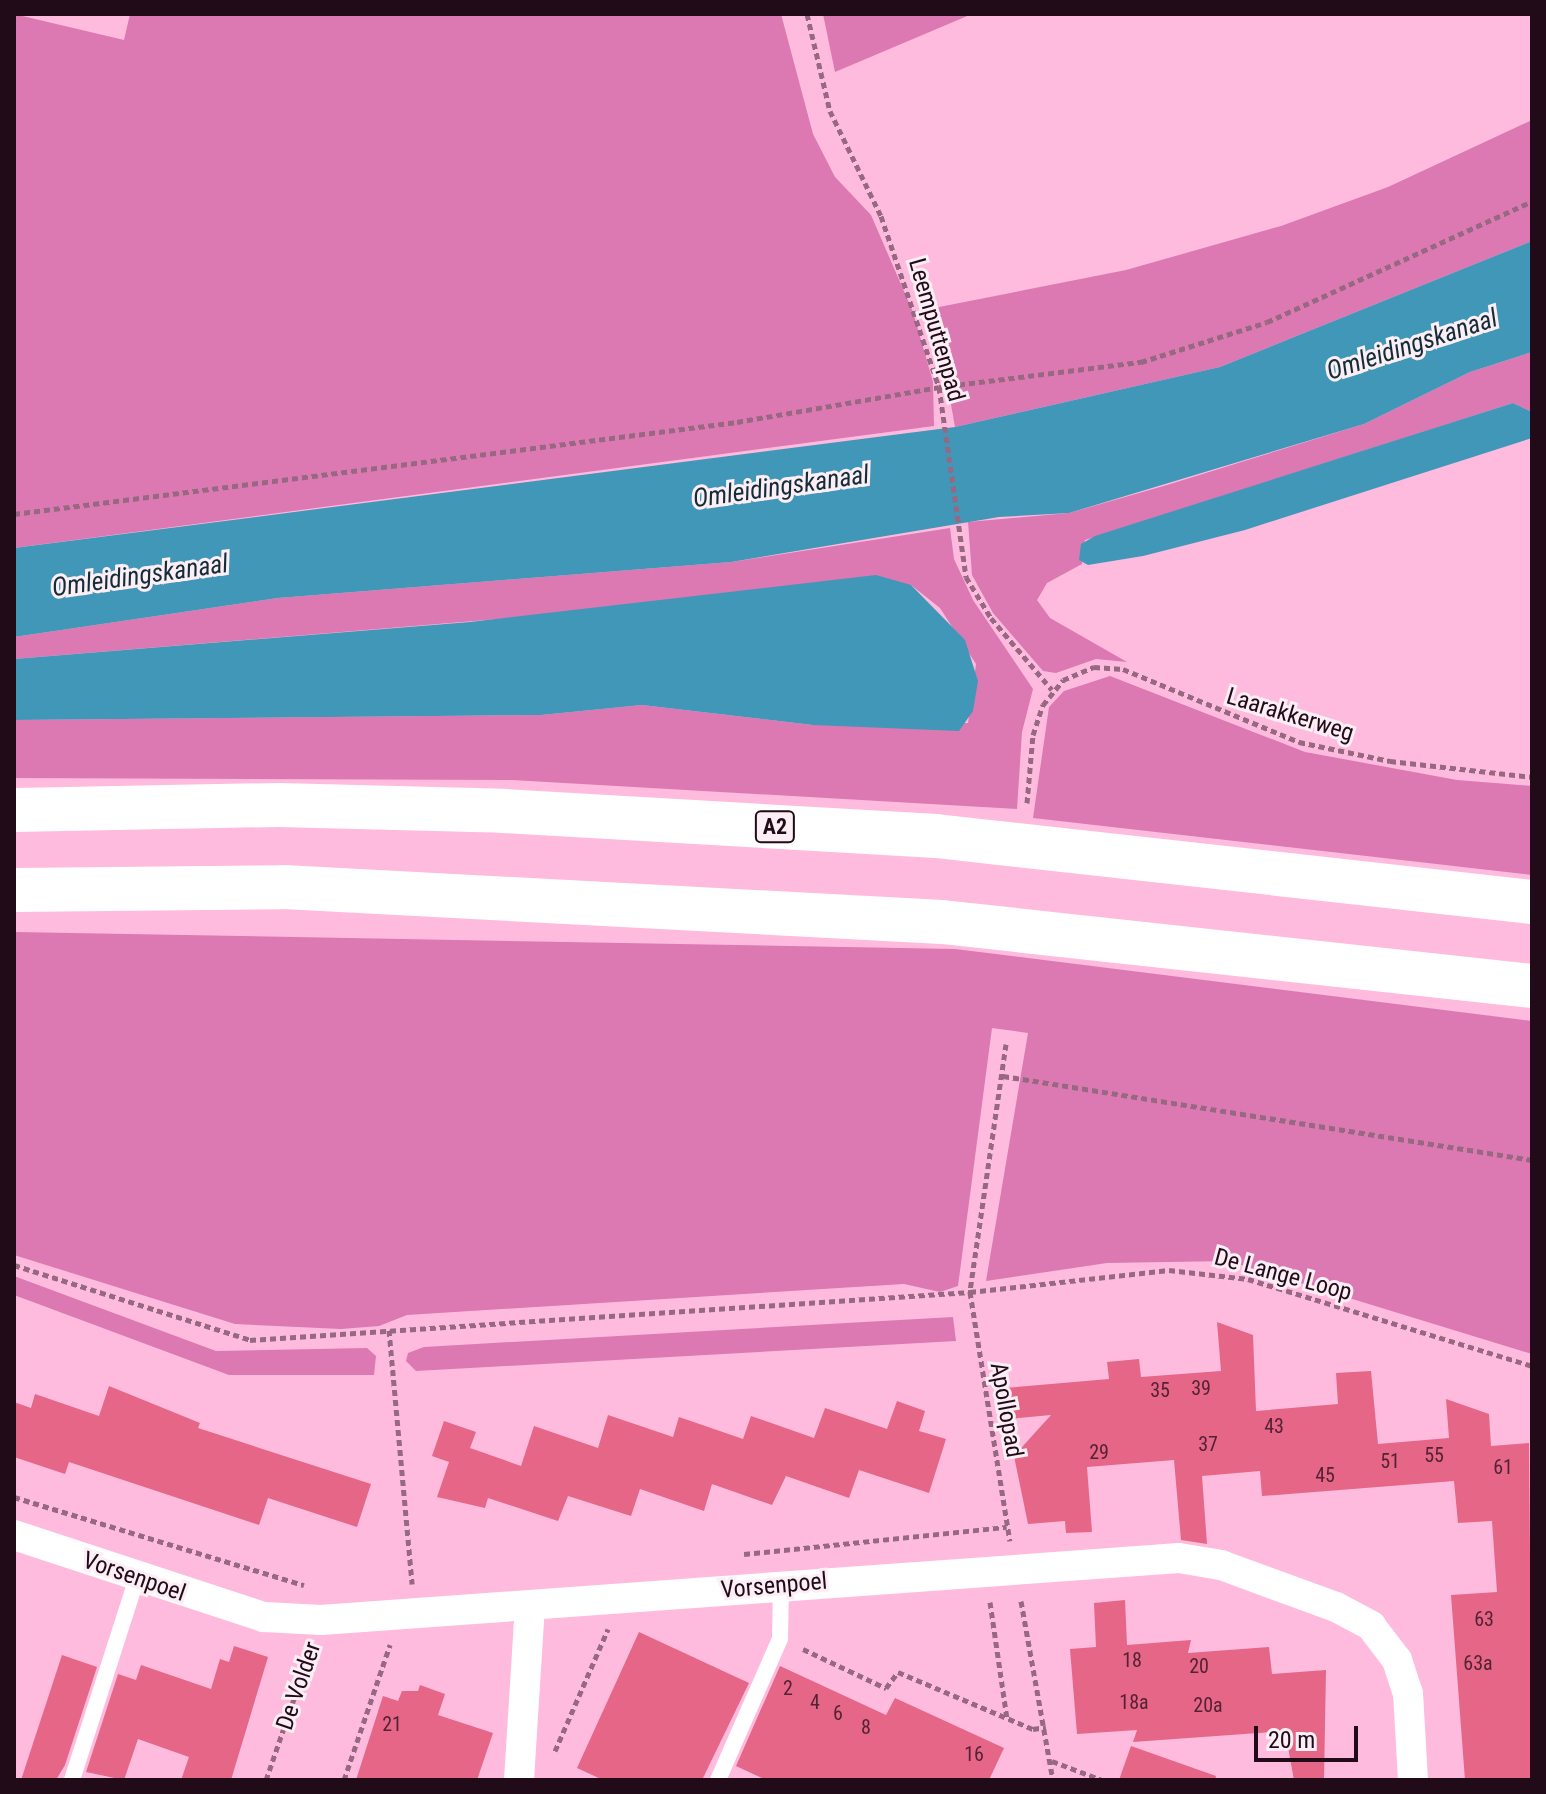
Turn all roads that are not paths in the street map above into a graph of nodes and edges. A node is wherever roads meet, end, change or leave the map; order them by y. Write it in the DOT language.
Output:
graph roads {
  1 [pos="14,810"];
  2 [pos="14,890"];
  3 [pos="1532,902"];
  4 [pos="1532,986"];
  5 [pos="14,1535"];
  6 [pos="137,1577"];
  7 [pos="781,1585"];
  8 [pos="530,1607"];
  9 [pos="720,1779"];
  10 [pos="72,1780"];
  11 [pos="519,1780"];
  12 [pos="1413,1780"];
  1 -- 3 [label="highway, A2"];
  2 -- 4 [label="highway"];
  5 -- 6 [label="street, Vorsenpoel"];
  6 -- 8 [label="street, Vorsenpoel"];
  6 -- 10 [label="lane"];
  7 -- 8 [label="street, Vorsenpoel"];
  7 -- 9 [label="lane"];
  7 -- 12 [label="street, Vorsenpoel"];
  8 -- 11 [label="street"];
}
